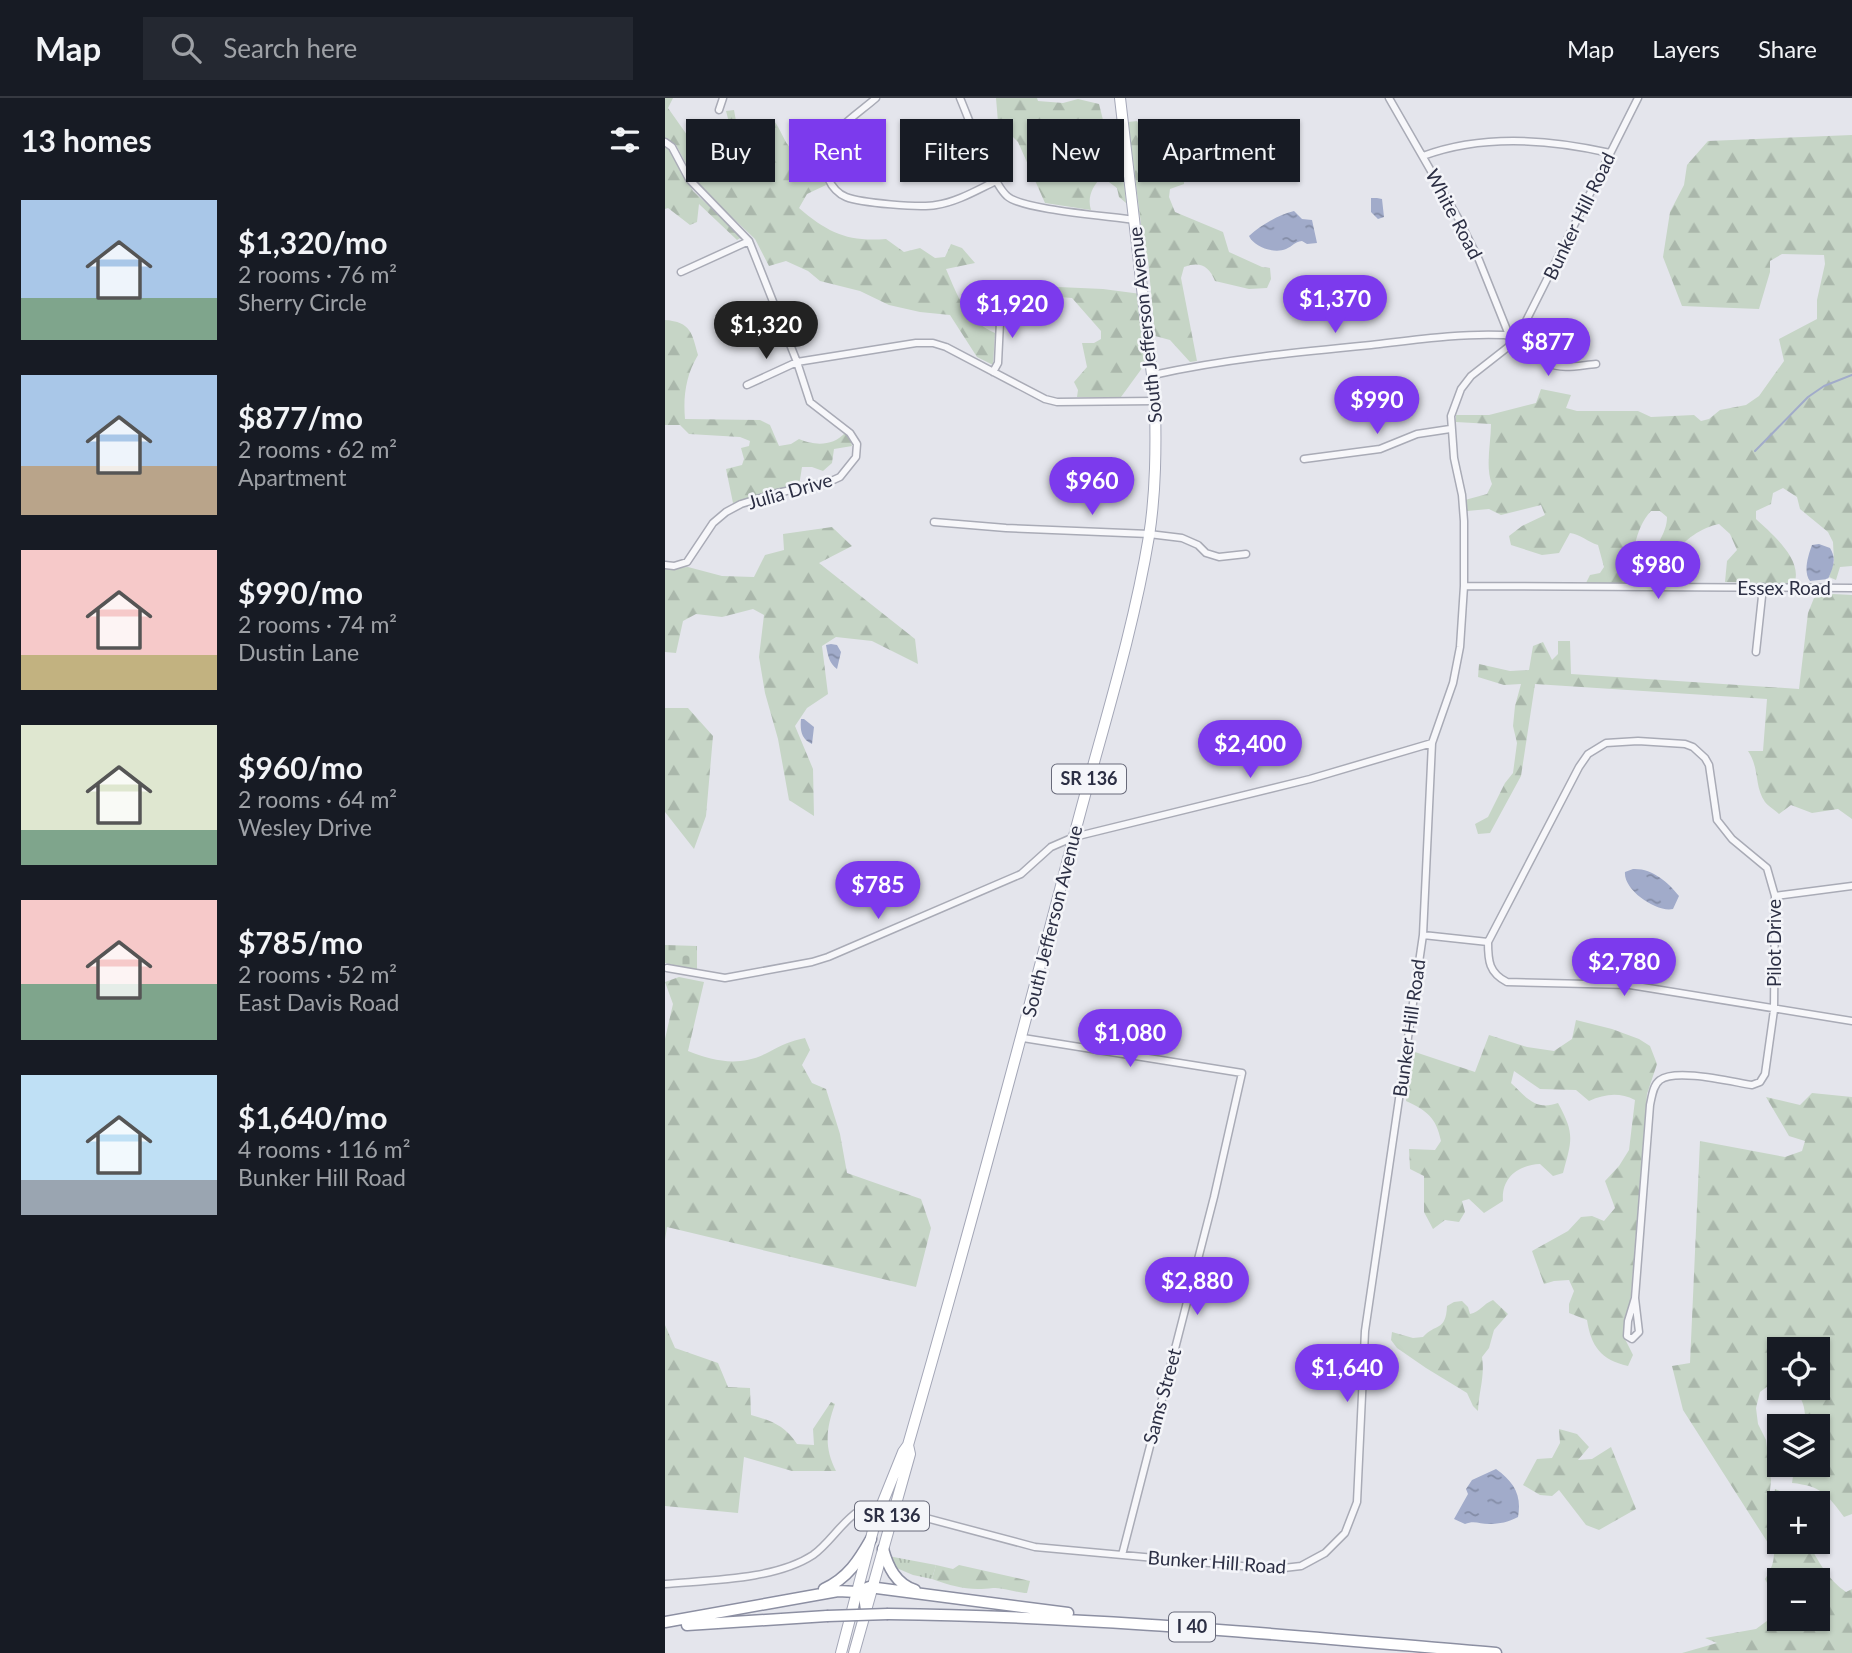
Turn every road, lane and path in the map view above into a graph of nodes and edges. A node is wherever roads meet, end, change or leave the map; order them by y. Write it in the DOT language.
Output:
graph roads {
  1 [pos="723,98"];
  2 [pos="876,98"];
  3 [pos="960,98"];
  4 [pos="1120,98"];
  5 [pos="1389,98"];
  6 [pos="1638,98"];
  7 [pos="719,110"];
  8 [pos="969,119"];
  9 [pos="665,142"];
  10 [pos="1610,153"];
  11 [pos="1423,156"];
  12 [pos="994,182"];
  13 [pos="997,182"];
  14 [pos="1135,220"];
  15 [pos="749,241"];
  16 [pos="681,272"];
  17 [pos="1001,301"];
  18 [pos="1509,335"];
  19 [pos="1517,338"];
  20 [pos="797,362"];
  21 [pos="1596,364"];
  22 [pos="993,372"];
  23 [pos="1153,375"];
  24 [pos="747,385"];
  25 [pos="1155,401"];
  26 [pos="1450,429"];
  27 [pos="1304,459"];
  28 [pos="934,522"];
  29 [pos="1149,534"];
  30 [pos="1247,554"];
  31 [pos="665,565"];
  32 [pos="1464,586"];
  33 [pos="1763,587"];
  34 [pos="1852,588"];
  35 [pos="1756,652"];
  36 [pos="1432,743"];
  37 [pos="1074,837"];
  38 [pos="1852,887"];
  39 [pos="1775,896"];
  40 [pos="1423,935"];
  41 [pos="1488,942"];
  42 [pos="667,968"];
  43 [pos="1775,1010"];
  44 [pos="1852,1021"];
  45 [pos="1023,1038"];
  46 [pos="1635,1298"];
  47 [pos="908,1446"];
  48 [pos="881,1506"];
  49 [pos="894,1510"];
  50 [pos="871,1539"];
  51 [pos="883,1549"];
  52 [pos="1122,1555"];
  53 [pos="665,1584"];
  54 [pos="872,1587"];
  55 [pos="857,1592"];
  56 [pos="935,1594"];
  57 [pos="797,1598"];
  58 [pos="866,1610"];
  59 [pos="665,1624"];
  60 [pos="1150,1624"];
  61 [pos="841,1653"];
  62 [pos="855,1653"];
  63 [pos="1496,1653"];
  1 -- 7 [label="street"];
  2 -- 12 [label="street"];
  3 -- 8 [label="street"];
  4 -- 14 [label="main road, South Jefferson Avenue / SR 136"];
  5 -- 11 [label="street, White Road"];
  6 -- 10 [label="street, Bunker Hill Road"];
  9 -- 15 [label="street, Julia Drive"];
  10 -- 11 [label="street"];
  10 -- 19 [label="street, Bunker Hill Road"];
  11 -- 18 [label="street, White Road"];
  13 -- 14 [label="street"];
  14 -- 23 [label="main road, South Jefferson Avenue / SR 136"];
  15 -- 16 [label="street"];
  15 -- 20 [label="street, Julia Drive"];
  17 -- 22 [label="street"];
  18 -- 19 [label="street"];
  18 -- 23 [label="street"];
  19 -- 21 [label="street"];
  19 -- 26 [label="street, Bunker Hill Road"];
  20 -- 22 [label="street"];
  20 -- 24 [label="street"];
  20 -- 31 [label="street, Julia Drive"];
  22 -- 25 [label="street"];
  23 -- 25 [label="main road, South Jefferson Avenue / SR 136"];
  25 -- 29 [label="main road, South Jefferson Avenue / SR 136"];
  26 -- 27 [label="street"];
  26 -- 32 [label="street, Bunker Hill Road"];
  28 -- 29 [label="street"];
  29 -- 30 [label="street"];
  29 -- 37 [label="main road, South Jefferson Avenue / SR 136"];
  32 -- 33 [label="street, Essex Road"];
  32 -- 36 [label="street, Bunker Hill Road"];
  33 -- 34 [label="street, Essex Road"];
  33 -- 35 [label="street"];
  36 -- 37 [label="street"];
  36 -- 40 [label="street, Bunker Hill Road"];
  37 -- 42 [label="street"];
  37 -- 45 [label="main road, South Jefferson Avenue / SR 136"];
  38 -- 39 [label="street"];
  39 -- 41 [label="street, Pilot Drive"];
  39 -- 43 [label="street, Pilot Drive"];
  40 -- 41 [label="street"];
  40 -- 52 [label="street, Bunker Hill Road"];
  41 -- 43 [label="street"];
  43 -- 44 [label="street"];
  43 -- 46 [label="street, Pilot Drive"];
  45 -- 47 [label="main road, South Jefferson Avenue / SR 136"];
  45 -- 52 [label="street, Sams Street"];
  46 -- 46 [label="street, Pilot Drive"];
  47 -- 48 [label="main road, South Jefferson Avenue / SR 136"];
  47 -- 49 [label="main road, South Jefferson Avenue / SR 136"];
  48 -- 49 [label="street, Bunker Hill Road"];
  48 -- 50 [label="main road, South Jefferson Avenue / SR 136"];
  48 -- 53 [label="street"];
  49 -- 51 [label="main road, South Jefferson Avenue / SR 136"];
  49 -- 52 [label="street, Bunker Hill Road"];
  50 -- 55 [label="main road, South Jefferson Avenue / SR 136"];
  50 -- 57 [label="highway"];
  51 -- 54 [label="main road, South Jefferson Avenue / SR 136"];
  51 -- 56 [label="highway"];
  54 -- 55 [label="highway"];
  54 -- 56 [label="highway"];
  54 -- 58 [label="main road, South Jefferson Avenue / SR 136"];
  55 -- 57 [label="highway"];
  55 -- 58 [label="highway"];
  55 -- 61 [label="main road, South Jefferson Avenue / SR 136"];
  56 -- 60 [label="highway"];
  57 -- 59 [label="highway"];
  58 -- 62 [label="main road, South Jefferson Avenue / SR 136"];
  59 -- 60 [label="highway, I 40, bridge"];
  60 -- 63 [label="highway, I 40"];
}
